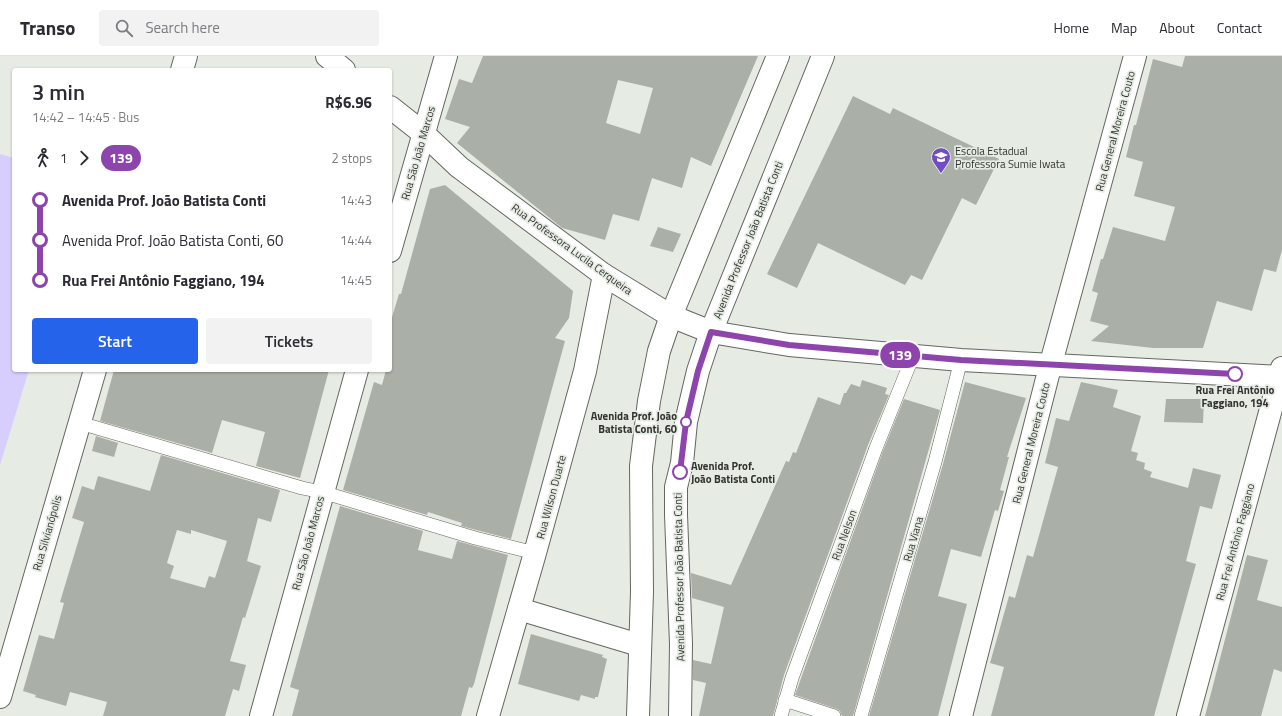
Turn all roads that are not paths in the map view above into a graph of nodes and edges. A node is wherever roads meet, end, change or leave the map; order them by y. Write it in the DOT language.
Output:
graph roads {
  1 [pos="186,56"];
  2 [pos="327,56"];
  3 [pos="446,56"];
  4 [pos="778,56"];
  5 [pos="823,56"];
  6 [pos="1135,56"];
  7 [pos="183,68"];
  8 [pos="342,68"];
  9 [pos="392,109"];
  10 [pos="423,133"];
  11 [pos="392,244"];
  12 [pos="604,275"];
  13 [pos="671,316"];
  14 [pos="711,332"];
  15 [pos="913,356"];
  16 [pos="961,360"];
  17 [pos="1051,363"];
  18 [pos="94,372"];
  19 [pos="355,372"];
  20 [pos="1281,374"];
  21 [pos="80,423"];
  22 [pos="322,492"];
  23 [pos="535,553"];
  24 [pos="519,609"];
  25 [pos="639,646"];
  26 [pos="0,697"];
  27 [pos="786,700"];
  28 [pos="261,716"];
  29 [pos="488,716"];
  30 [pos="638,716"];
  31 [pos="680,716"];
  32 [pos="781,716"];
  33 [pos="834,716"];
  34 [pos="861,716"];
  35 [pos="961,716"];
  36 [pos="1188,716"];
  1 -- 7 [label="street"];
  2 -- 8 [label="street"];
  3 -- 10 [label="street, Rua São João Marcos"];
  4 -- 13 [label="street"];
  5 -- 14 [label="street, Avenida Professor João Batista Conti"];
  6 -- 17 [label="street, Rua General Moreira Couto"];
  9 -- 10 [label="street, Rua Professora Lucila Cerqueira"];
  10 -- 11 [label="street, Rua São João Marcos"];
  10 -- 12 [label="street, Rua Professora Lucila Cerqueira"];
  12 -- 13 [label="street, Rua Professora Lucila Cerqueira"];
  12 -- 23 [label="street, Rua Wilson Duarte"];
  13 -- 14 [label="street, Rua Professora Lucila Cerqueira"];
  13 -- 25 [label="street"];
  14 -- 15 [label="street, Rua Professora Lucila Cerqueira"];
  14 -- 31 [label="street, Avenida Professor João Batista Conti"];
  15 -- 16 [label="street, Rua Professora Lucila Cerqueira"];
  15 -- 27 [label="lane, Rua Nelson"];
  16 -- 17 [label="street, Rua Professora Lucila Cerqueira"];
  16 -- 34 [label="lane, Rua Viana"];
  17 -- 20 [label="street, Rua Professora Lucila Cerqueira"];
  17 -- 35 [label="street, Rua General Moreira Couto"];
  18 -- 21 [label="street, Rua Silvianópolis"];
  19 -- 22 [label="street, Rua São João Marcos"];
  20 -- 36 [label="street, Rua Frei Antônio Faggiano"];
  21 -- 22 [label="lane"];
  21 -- 26 [label="street, Rua Silvianópolis"];
  22 -- 23 [label="lane"];
  22 -- 28 [label="street, Rua São João Marcos"];
  23 -- 24 [label="street, Rua Wilson Duarte"];
  24 -- 25 [label="street"];
  24 -- 29 [label="street, Rua Wilson Duarte"];
  25 -- 30 [label="street"];
  27 -- 32 [label="lane, Rua Nelson"];
  27 -- 33 [label="lane"];
}
